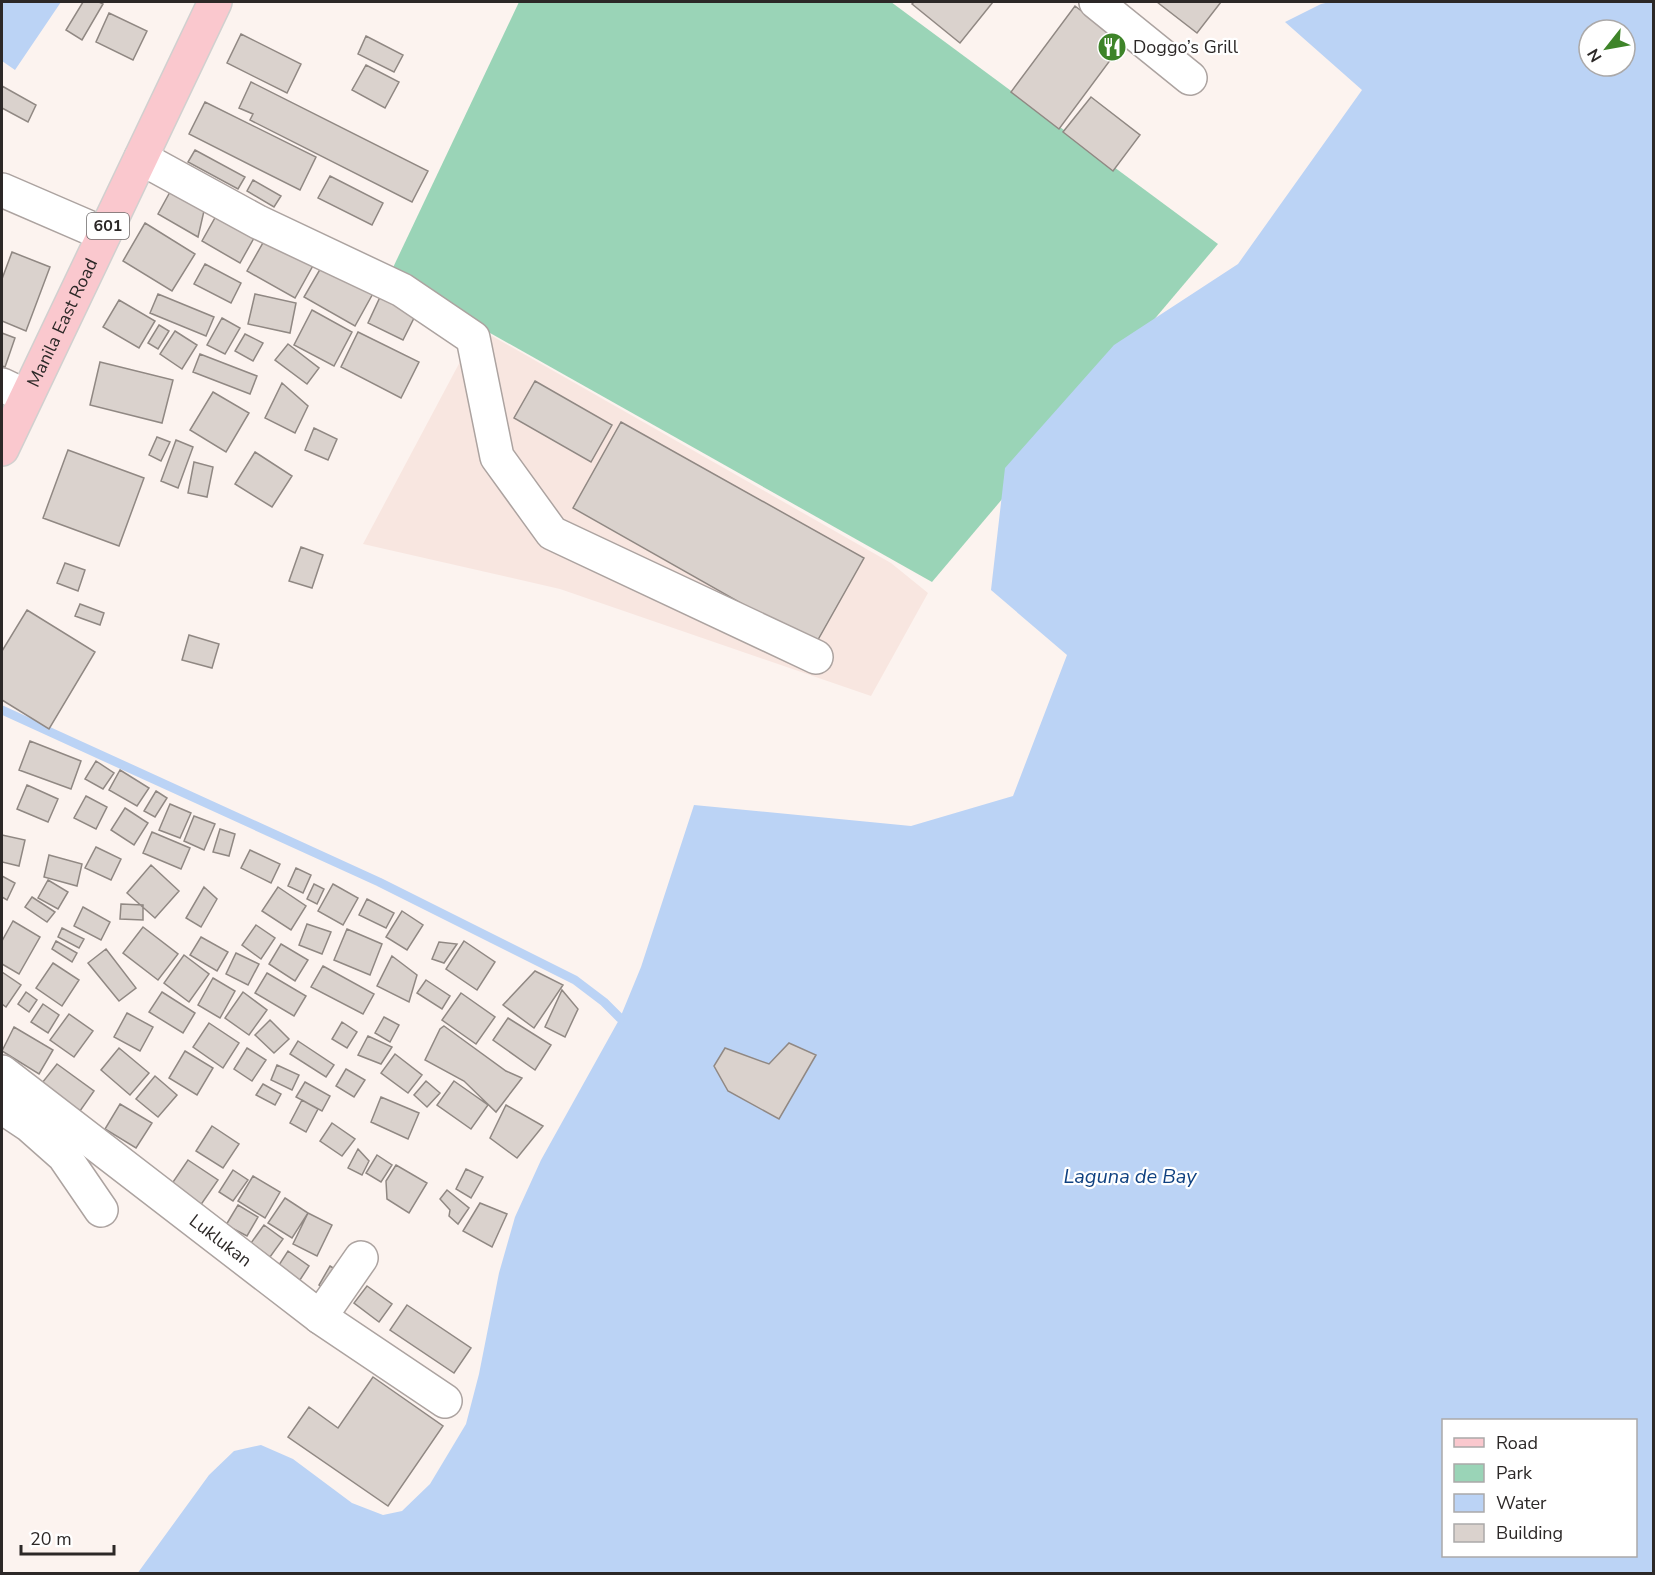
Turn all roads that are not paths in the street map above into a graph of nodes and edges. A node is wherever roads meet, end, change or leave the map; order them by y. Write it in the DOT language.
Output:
graph roads {
  1 [pos="214,2"];
  2 [pos="1096,2"];
  3 [pos="1190,78"];
  4 [pos="141,158"];
  5 [pos="2,190"];
  6 [pos="104,234"];
  7 [pos="13,391"];
  8 [pos="2,449"];
  9 [pos="816,657"];
  10 [pos="2,1072"];
  11 [pos="2,1107"];
  12 [pos="101,1210"];
  13 [pos="361,1258"];
  14 [pos="320,1317"];
  15 [pos="445,1401"];
  1 -- 4 [label="main road, Manila East Road / 601"];
  2 -- 3 [label="street"];
  4 -- 6 [label="main road, Manila East Road / 601"];
  4 -- 9 [label="street"];
  5 -- 6 [label="street"];
  6 -- 7 [label="main road, Manila East Road / 601"];
  7 -- 8 [label="main road, Manila East Road / 601"];
  10 -- 14 [label="street, Luklukan"];
  11 -- 12 [label="street"];
  13 -- 14 [label="street"];
  14 -- 15 [label="street, Luklukan"];
}
